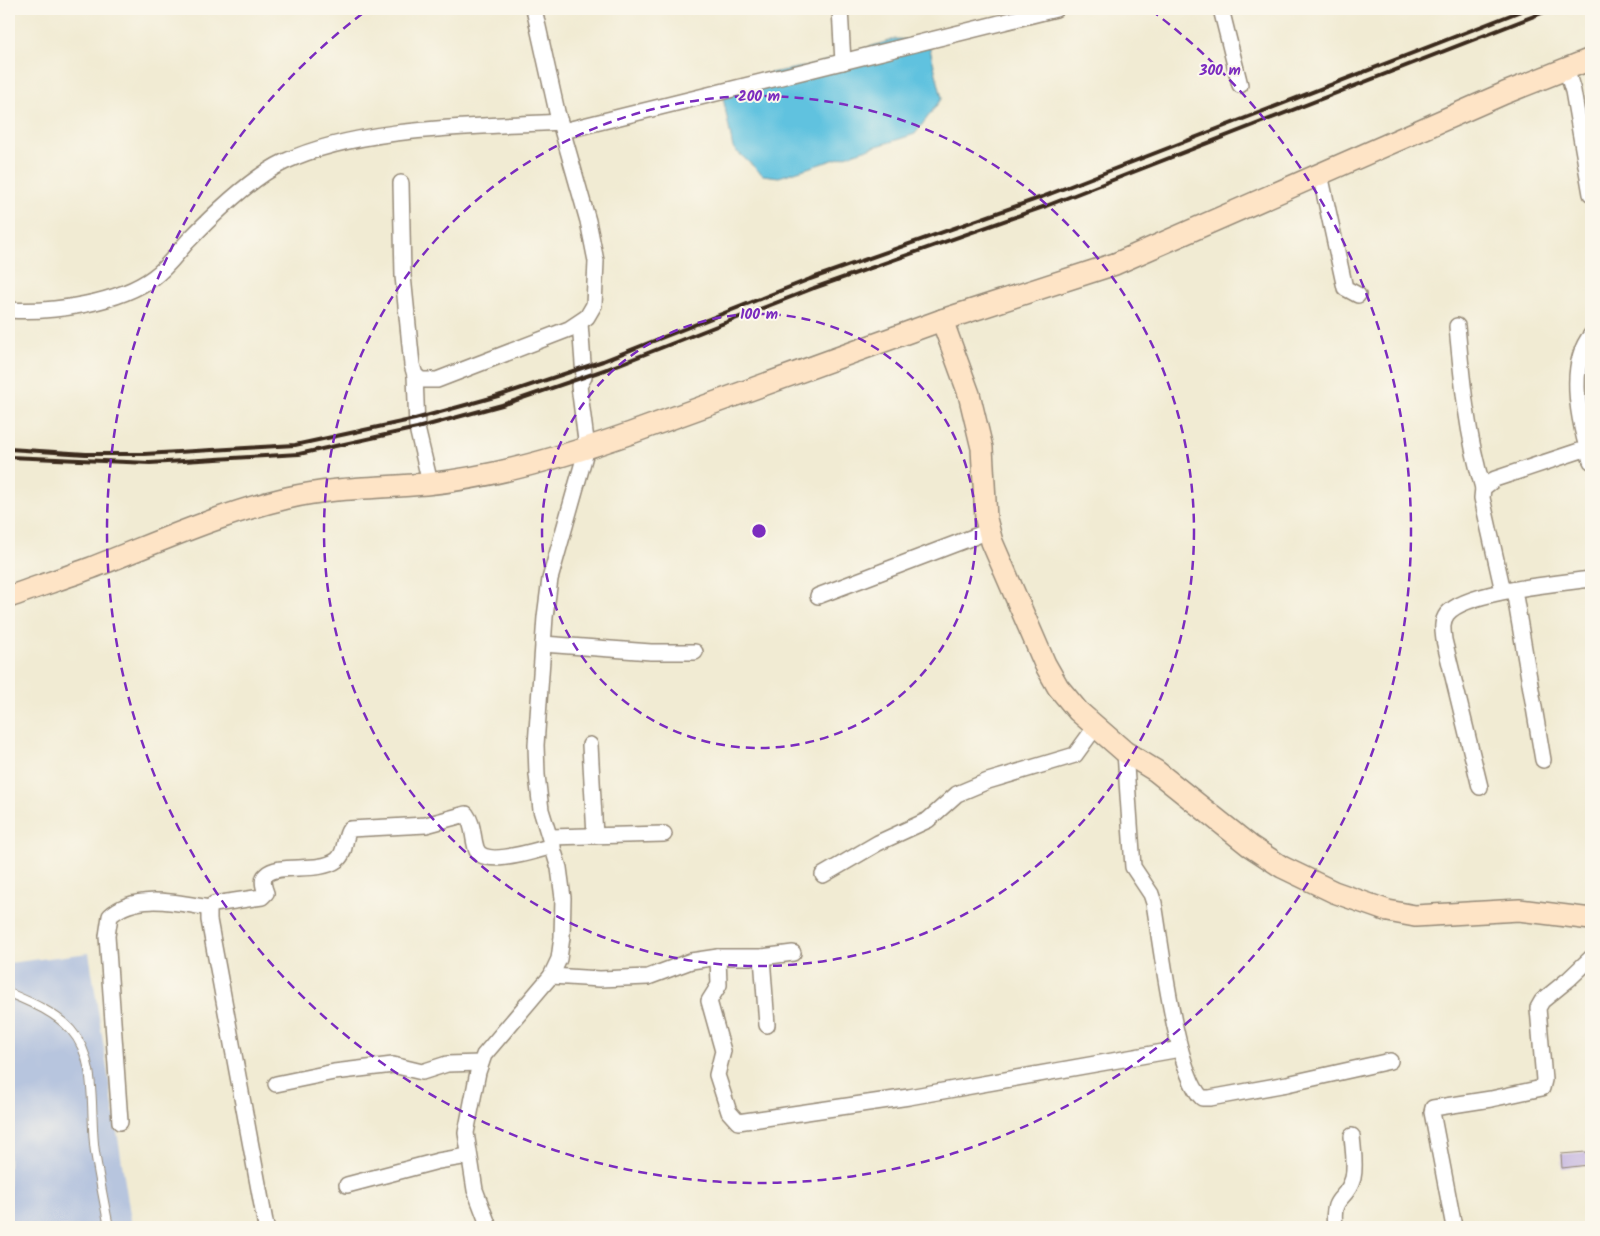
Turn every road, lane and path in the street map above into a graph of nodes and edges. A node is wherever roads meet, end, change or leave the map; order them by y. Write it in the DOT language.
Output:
graph roads {
  1 [pos="534,9"];
  2 [pos="840,9"];
  3 [pos="1056,9"];
  4 [pos="1221,9"];
  5 [pos="1591,60"];
  6 [pos="843,62"];
  7 [pos="1566,68"];
  8 [pos="1240,85"];
  9 [pos="562,127"];
  10 [pos="1320,174"];
  11 [pos="401,183"];
  12 [pos="1591,194"];
  13 [pos="1358,295"];
  14 [pos="9,310"];
  15 [pos="942,320"];
  16 [pos="580,323"];
  17 [pos="1457,326"];
  18 [pos="1591,335"];
  19 [pos="415,375"];
  20 [pos="1585,401"];
  21 [pos="587,448"];
  22 [pos="1589,455"];
  23 [pos="430,483"];
  24 [pos="1483,488"];
  25 [pos="989,531"];
  26 [pos="1591,579"];
  27 [pos="1508,591"];
  28 [pos="818,596"];
  29 [pos="9,597"];
  30 [pos="543,644"];
  31 [pos="694,652"];
  32 [pos="1096,726"];
  33 [pos="590,745"];
  34 [pos="1126,752"];
  35 [pos="1543,760"];
  36 [pos="1480,787"];
  37 [pos="664,834"];
  38 [pos="594,836"];
  39 [pos="551,841"];
  40 [pos="823,875"];
  41 [pos="209,908"];
  42 [pos="1591,919"];
  43 [pos="793,952"];
  44 [pos="718,957"];
  45 [pos="762,957"];
  46 [pos="1591,958"];
  47 [pos="551,976"];
  48 [pos="9,993"];
  49 [pos="767,1024"];
  50 [pos="1180,1048"];
  51 [pos="1390,1061"];
  52 [pos="481,1063"];
  53 [pos="276,1084"];
  54 [pos="120,1122"];
  55 [pos="1352,1136"];
  56 [pos="468,1156"];
  57 [pos="347,1185"];
  58 [pos="109,1227"];
  59 [pos="266,1227"];
  60 [pos="489,1227"];
  61 [pos="1335,1227"];
  62 [pos="1454,1227"];
  1 -- 9 [label="street"];
  2 -- 6 [label="street"];
  3 -- 6 [label="street"];
  4 -- 8 [label="street"];
  5 -- 7 [label="street"];
  6 -- 9 [label="street"];
  7 -- 10 [label="street"];
  7 -- 12 [label="street"];
  9 -- 14 [label="street"];
  9 -- 16 [label="street"];
  10 -- 13 [label="street"];
  10 -- 15 [label="street"];
  11 -- 19 [label="street"];
  15 -- 21 [label="street"];
  15 -- 25 [label="street"];
  16 -- 19 [label="street"];
  16 -- 21 [label="street"];
  17 -- 24 [label="street"];
  18 -- 20 [label="street"];
  19 -- 23 [label="street"];
  20 -- 22 [label="street"];
  21 -- 23 [label="street"];
  21 -- 30 [label="street"];
  22 -- 24 [label="street"];
  23 -- 29 [label="street"];
  24 -- 27 [label="street"];
  25 -- 28 [label="street"];
  25 -- 32 [label="street"];
  26 -- 27 [label="street"];
  27 -- 35 [label="street"];
  27 -- 36 [label="street"];
  30 -- 31 [label="street"];
  30 -- 39 [label="street"];
  32 -- 34 [label="street"];
  32 -- 40 [label="street"];
  33 -- 38 [label="street"];
  34 -- 42 [label="street"];
  34 -- 50 [label="street"];
  37 -- 38 [label="street"];
  38 -- 39 [label="street"];
  39 -- 41 [label="street"];
  39 -- 47 [label="street"];
  41 -- 54 [label="street"];
  41 -- 59 [label="street"];
  43 -- 45 [label="street"];
  44 -- 45 [label="street"];
  44 -- 47 [label="street"];
  44 -- 50 [label="street"];
  45 -- 49 [label="street"];
  46 -- 62 [label="street"];
  47 -- 52 [label="street"];
  48 -- 58 [label="lane"];
  50 -- 51 [label="street"];
  52 -- 53 [label="street"];
  52 -- 56 [label="street"];
  55 -- 61 [label="street"];
  56 -- 57 [label="street"];
  56 -- 60 [label="street"];
}
